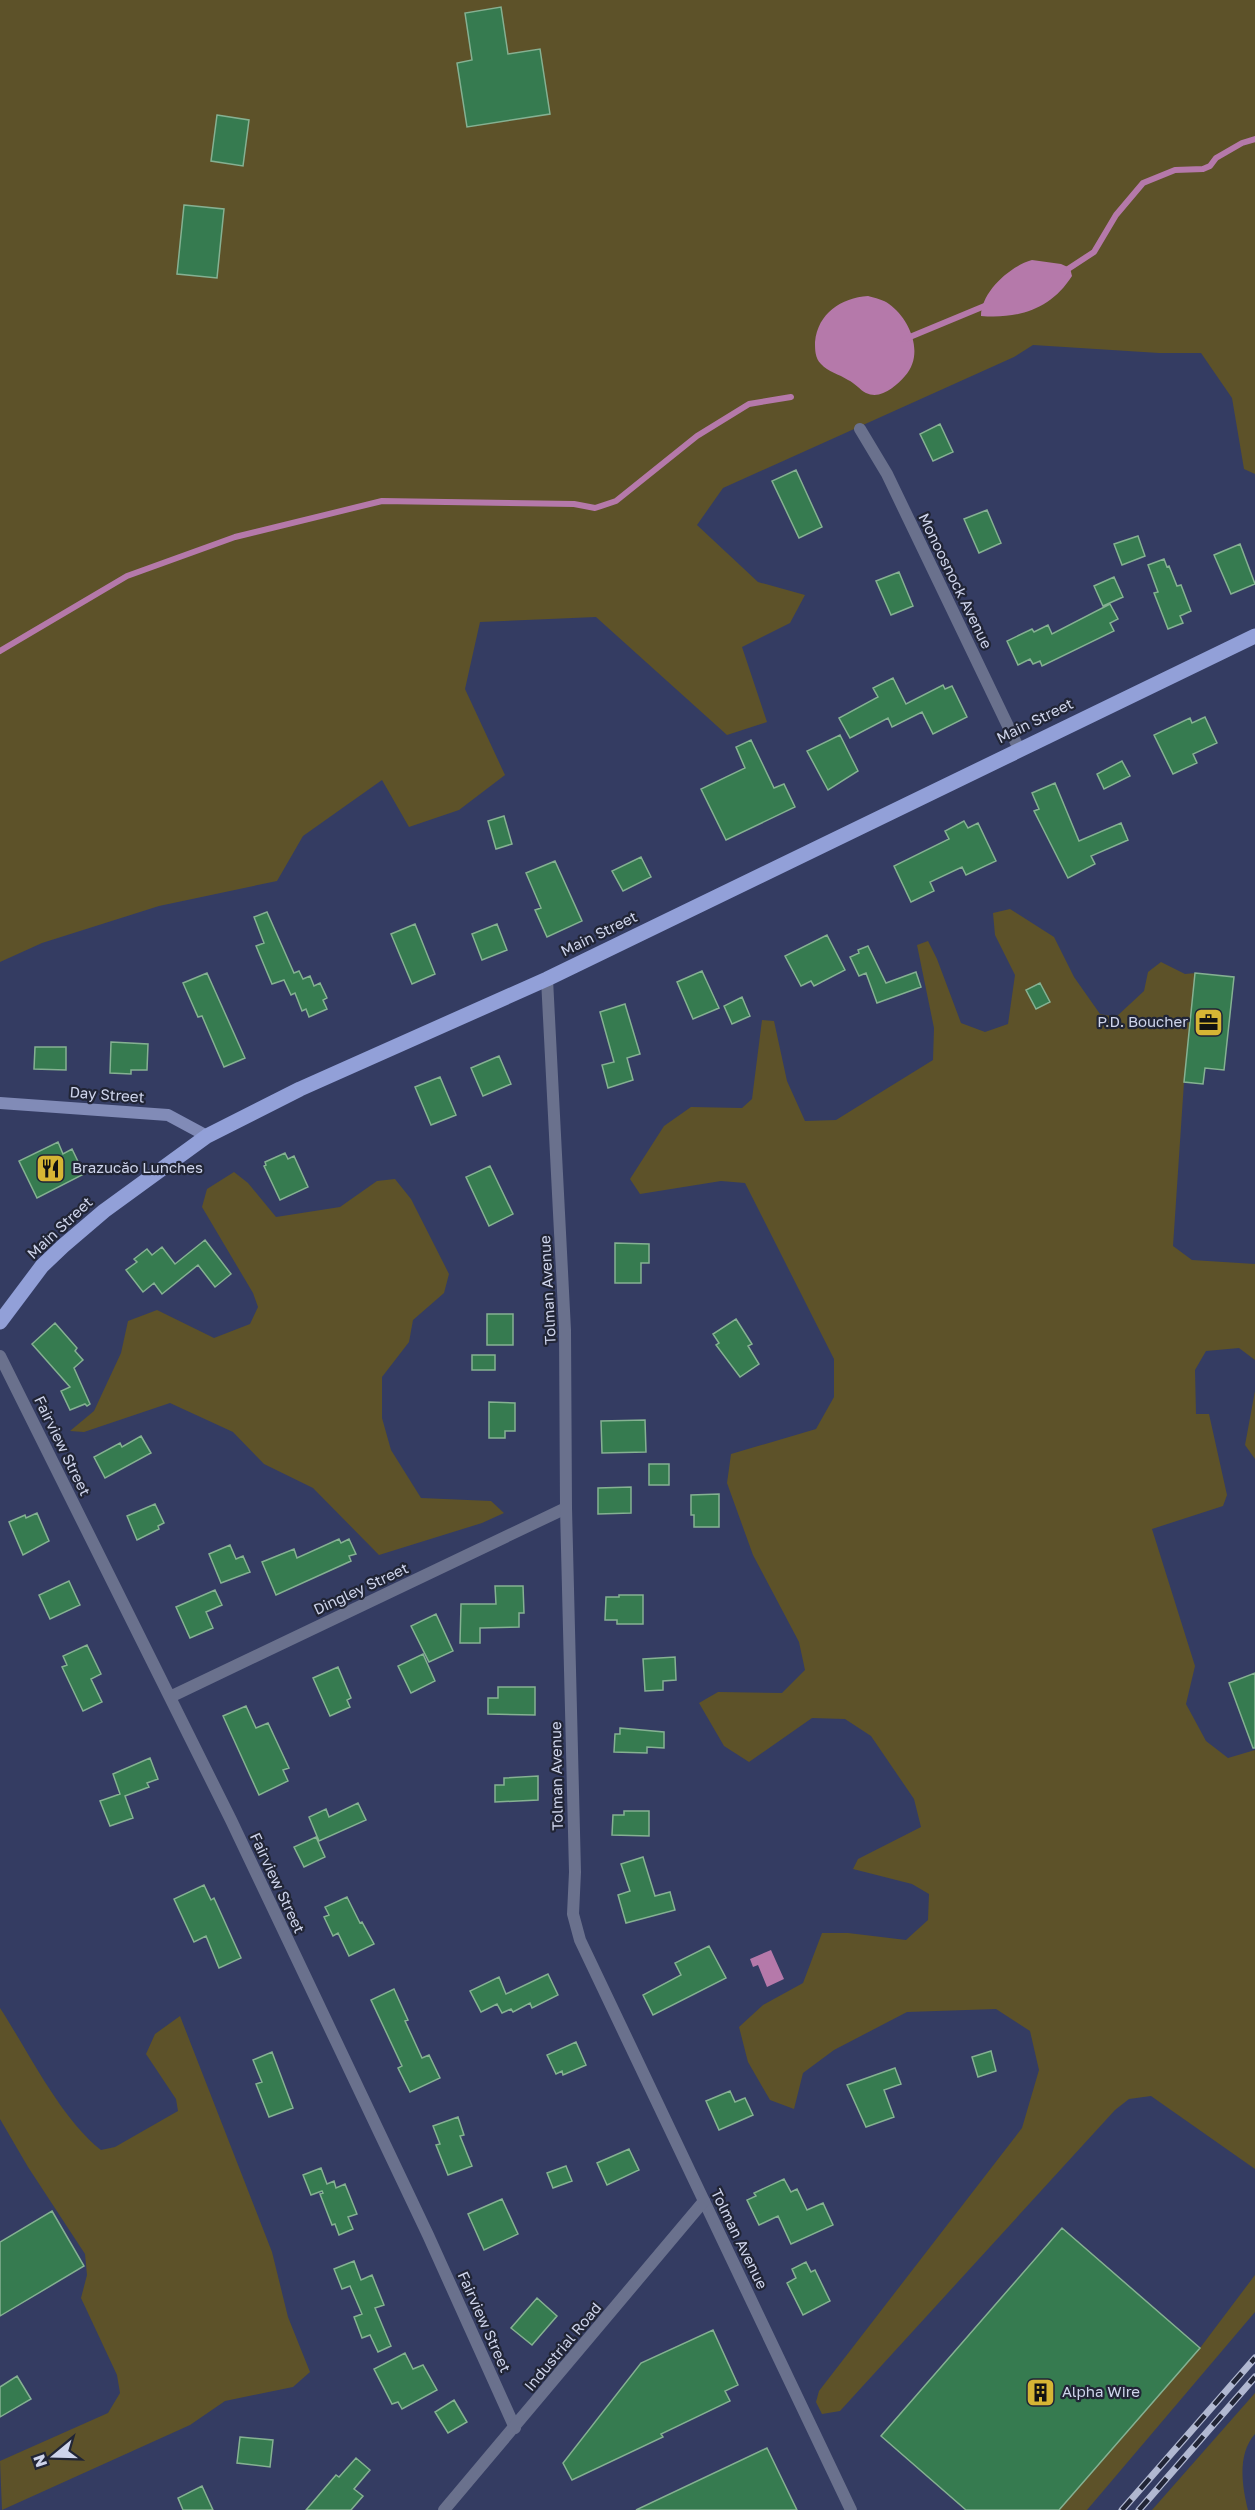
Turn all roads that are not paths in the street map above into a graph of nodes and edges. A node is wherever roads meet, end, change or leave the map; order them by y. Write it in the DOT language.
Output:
graph roads {
  1 [pos="860,429"];
  2 [pos="1255,636"];
  3 [pos="1019,749"];
  4 [pos="547,979"];
  5 [pos="0,1103"];
  6 [pos="207,1136"];
  7 [pos="0,1322"];
  8 [pos="0,1356"];
  9 [pos="566,1508"];
  10 [pos="170,1697"];
  11 [pos="705,2201"];
  12 [pos="515,2428"];
  13 [pos="444,2510"];
  14 [pos="851,2510"];
  1 -- 3 [label="street, Monoosnock Avenue"];
  2 -- 3 [label="main road, Main Street"];
  3 -- 4 [label="main road, Main Street"];
  4 -- 6 [label="main road, Main Street"];
  4 -- 9 [label="street, Tolman Avenue"];
  5 -- 6 [label="main road, Day Street"];
  6 -- 7 [label="main road, Main Street"];
  8 -- 10 [label="street, Fairview Street"];
  9 -- 10 [label="street, Dingley Street"];
  9 -- 11 [label="street, Tolman Avenue"];
  10 -- 12 [label="street, Fairview Street"];
  11 -- 12 [label="street, Industrial Road"];
  11 -- 14 [label="street, Tolman Avenue"];
  12 -- 13 [label="street, Industrial Road"];
}
